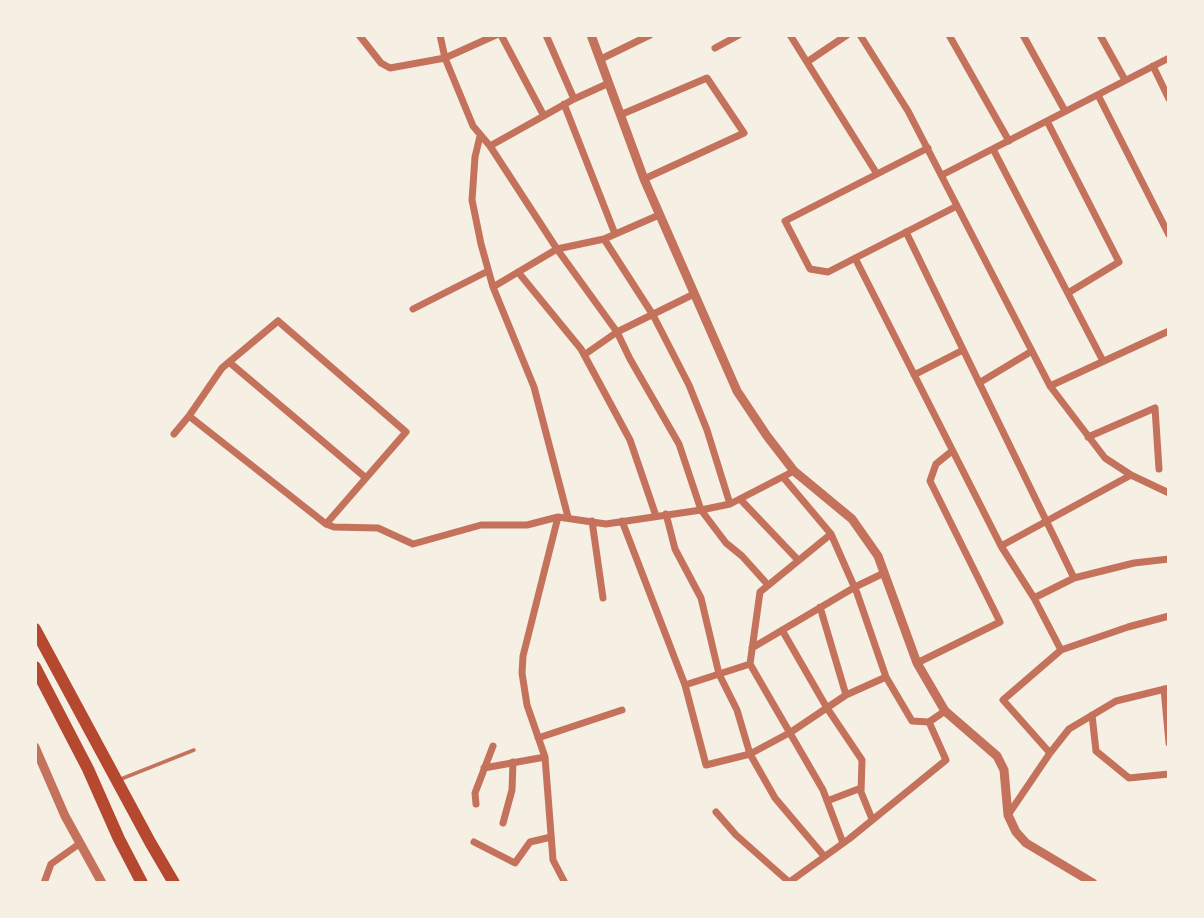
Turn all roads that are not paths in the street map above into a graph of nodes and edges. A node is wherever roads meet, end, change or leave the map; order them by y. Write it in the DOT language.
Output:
graph roads {
  1 [pos="359,35"];
  2 [pos="440,35"];
  3 [pos="498,35"];
  4 [pos="546,35"];
  5 [pos="591,35"];
  6 [pos="650,35"];
  7 [pos="739,35"];
  8 [pos="790,35"];
  9 [pos="847,35"];
  10 [pos="860,35"];
  11 [pos="949,35"];
  12 [pos="1023,35"];
  13 [pos="1100,35"];
  14 [pos="715,48"];
  15 [pos="445,58"];
  16 [pos="1169,58"];
  17 [pos="601,59"];
  18 [pos="807,62"];
  19 [pos="1153,66"];
  20 [pos="1125,80"];
  21 [pos="609,83"];
  22 [pos="1098,94"];
  23 [pos="574,99"];
  24 [pos="1169,99"];
  25 [pos="564,104"];
  26 [pos="1065,111"];
  27 [pos="620,115"];
  28 [pos="544,116"];
  29 [pos="1047,121"];
  30 [pos="480,136"];
  31 [pos="1009,141"];
  32 [pos="490,146"];
  33 [pos="928,148"];
  34 [pos="993,149"];
  35 [pos="877,174"];
  36 [pos="942,175"];
  37 [pos="644,179"];
  38 [pos="957,206"];
  39 [pos="659,215"];
  40 [pos="906,232"];
  41 [pos="615,234"];
  42 [pos="1169,235"];
  43 [pos="604,239"];
  44 [pos="557,249"];
  45 [pos="855,258"];
  46 [pos="488,271"];
  47 [pos="518,272"];
  48 [pos="493,287"];
  49 [pos="1068,293"];
  50 [pos="694,294"];
  51 [pos="413,309"];
  52 [pos="653,315"];
  53 [pos="1169,331"];
  54 [pos="617,332"];
  55 [pos="963,350"];
  56 [pos="1032,351"];
  57 [pos="584,355"];
  58 [pos="1103,361"];
  59 [pos="229,362"];
  60 [pos="914,375"];
  61 [pos="979,383"];
  62 [pos="1050,386"];
  63 [pos="189,416"];
  64 [pos="174,434"];
  65 [pos="1088,437"];
  66 [pos="952,451"];
  67 [pos="1159,469"];
  68 [pos="794,471"];
  69 [pos="1131,475"];
  70 [pos="783,477"];
  71 [pos="366,478"];
  72 [pos="1169,493"];
  73 [pos="740,499"];
  74 [pos="730,503"];
  75 [pos="701,510"];
  76 [pos="666,514"];
  77 [pos="656,516"];
  78 [pos="558,517"];
  79 [pos="568,517"];
  80 [pos="592,521"];
  81 [pos="622,521"];
  82 [pos="1046,521"];
  83 [pos="326,524"];
  84 [pos="831,534"];
  85 [pos="1002,545"];
  86 [pos="1169,559"];
  87 [pos="798,560"];
  88 [pos="884,573"];
  89 [pos="1074,578"];
  90 [pos="768,584"];
  91 [pos="855,587"];
  92 [pos="603,598"];
  93 [pos="1034,598"];
  94 [pos="820,607"];
  95 [pos="1169,617"];
  96 [pos="35,629"];
  97 [pos="782,630"];
  98 [pos="752,648"];
  99 [pos="1061,650"];
  100 [pos="917,663"];
  101 [pos="750,664"];
  102 [pos="35,667"];
  103 [pos="719,674"];
  104 [pos="886,677"];
  105 [pos="685,685"];
  106 [pos="1167,688"];
  107 [pos="846,695"];
  108 [pos="827,708"];
  109 [pos="622,710"];
  110 [pos="945,711"];
  111 [pos="1092,715"];
  112 [pos="929,722"];
  113 [pos="791,732"];
  114 [pos="538,738"];
  115 [pos="1169,743"];
  116 [pos="494,746"];
  117 [pos="35,747"];
  118 [pos="194,750"];
  119 [pos="1050,753"];
  120 [pos="750,754"];
  121 [pos="545,757"];
  122 [pos="513,762"];
  123 [pos="484,768"];
  124 [pos="1169,774"];
  125 [pos="117,780"];
  126 [pos="861,788"];
  127 [pos="827,801"];
  128 [pos="476,804"];
  129 [pos="716,812"];
  130 [pos="1008,815"];
  131 [pos="872,819"];
  132 [pos="503,823"];
  133 [pos="551,837"];
  134 [pos="474,842"];
  135 [pos="843,843"];
  136 [pos="79,844"];
  137 [pos="824,856"];
  138 [pos="44,883"];
  139 [pos="102,883"];
  140 [pos="142,883"];
  141 [pos="174,883"];
  142 [pos="565,883"];
  143 [pos="788,883"];
  144 [pos="1093,883"];
  1 -- 15 [label="street"];
  2 -- 15 [label="street"];
  3 -- 15 [label="street"];
  3 -- 28 [label="street"];
  4 -- 23 [label="street"];
  5 -- 17 [label="street"];
  6 -- 17 [label="street"];
  7 -- 14 [label="street"];
  8 -- 18 [label="street"];
  9 -- 18 [label="street"];
  10 -- 33 [label="street"];
  11 -- 31 [label="street"];
  12 -- 26 [label="street"];
  13 -- 20 [label="street"];
  15 -- 30 [label="street"];
  16 -- 19 [label="street"];
  17 -- 21 [label="street"];
  18 -- 35 [label="street"];
  19 -- 20 [label="street"];
  19 -- 24 [label="street"];
  20 -- 22 [label="street"];
  21 -- 23 [label="street"];
  21 -- 27 [label="street"];
  22 -- 26 [label="street"];
  22 -- 42 [label="street"];
  23 -- 25 [label="street"];
  25 -- 28 [label="street"];
  25 -- 41 [label="street"];
  26 -- 29 [label="street"];
  27 -- 37 [label="street"];
  27 -- 37 [label="street"];
  28 -- 32 [label="street"];
  29 -- 31 [label="street"];
  29 -- 49 [label="street"];
  30 -- 32 [label="street"];
  30 -- 46 [label="street"];
  31 -- 34 [label="street"];
  32 -- 44 [label="street"];
  33 -- 35 [label="street"];
  33 -- 36 [label="street"];
  34 -- 36 [label="street"];
  34 -- 49 [label="street"];
  35 -- 45 [label="street"];
  36 -- 38 [label="street"];
  37 -- 39 [label="street"];
  38 -- 40 [label="street"];
  38 -- 56 [label="street"];
  39 -- 41 [label="street"];
  39 -- 50 [label="street"];
  40 -- 45 [label="street"];
  40 -- 55 [label="street"];
  41 -- 43 [label="street"];
  43 -- 44 [label="street"];
  43 -- 52 [label="street"];
  44 -- 47 [label="street"];
  44 -- 54 [label="street"];
  45 -- 60 [label="street"];
  46 -- 48 [label="street"];
  46 -- 51 [label="street"];
  47 -- 48 [label="street"];
  47 -- 57 [label="street"];
  48 -- 79 [label="street"];
  49 -- 58 [label="street"];
  50 -- 52 [label="street"];
  50 -- 68 [label="street"];
  52 -- 54 [label="street"];
  52 -- 74 [label="street"];
  53 -- 58 [label="street"];
  54 -- 57 [label="street"];
  54 -- 75 [label="street"];
  55 -- 60 [label="street"];
  55 -- 61 [label="street"];
  56 -- 61 [label="street"];
  56 -- 62 [label="street"];
  57 -- 77 [label="street"];
  58 -- 62 [label="street"];
  59 -- 63 [label="street"];
  59 -- 71 [label="street"];
  59 -- 71 [label="street"];
  60 -- 66 [label="street"];
  61 -- 82 [label="street"];
  62 -- 65 [label="street"];
  63 -- 64 [label="street"];
  63 -- 83 [label="street"];
  65 -- 67 [label="street"];
  65 -- 69 [label="street"];
  66 -- 85 [label="street"];
  66 -- 100 [label="street"];
  68 -- 70 [label="street"];
  68 -- 88 [label="street"];
  69 -- 72 [label="street"];
  69 -- 82 [label="street"];
  70 -- 73 [label="street"];
  70 -- 84 [label="street"];
  71 -- 83 [label="street"];
  73 -- 74 [label="street"];
  73 -- 87 [label="street"];
  74 -- 75 [label="street"];
  75 -- 76 [label="street"];
  75 -- 90 [label="street"];
  76 -- 77 [label="street"];
  76 -- 103 [label="street"];
  77 -- 81 [label="street"];
  78 -- 79 [label="street"];
  78 -- 83 [label="street"];
  78 -- 114 [label="street"];
  79 -- 80 [label="street"];
  80 -- 81 [label="street"];
  80 -- 92 [label="street"];
  81 -- 105 [label="street"];
  82 -- 85 [label="street"];
  82 -- 89 [label="street"];
  84 -- 87 [label="street"];
  84 -- 91 [label="street"];
  85 -- 93 [label="street"];
  86 -- 89 [label="street"];
  87 -- 90 [label="street"];
  88 -- 91 [label="street"];
  88 -- 100 [label="street"];
  89 -- 93 [label="street"];
  90 -- 98 [label="street"];
  91 -- 94 [label="street"];
  91 -- 104 [label="street"];
  93 -- 99 [label="street"];
  94 -- 97 [label="street"];
  94 -- 107 [label="street"];
  95 -- 99 [label="street"];
  96 -- 125 [label="highway"];
  97 -- 98 [label="street"];
  97 -- 108 [label="street"];
  98 -- 101 [label="street"];
  99 -- 119 [label="street"];
  100 -- 110 [label="street"];
  101 -- 103 [label="street"];
  101 -- 113 [label="street"];
  102 -- 140 [label="highway"];
  103 -- 105 [label="street"];
  103 -- 120 [label="street"];
  104 -- 107 [label="street"];
  104 -- 112 [label="street"];
  105 -- 120 [label="street"];
  106 -- 111 [label="street"];
  106 -- 115 [label="street"];
  107 -- 108 [label="street"];
  108 -- 113 [label="street"];
  108 -- 126 [label="street"];
  109 -- 114 [label="street"];
  110 -- 112 [label="street"];
  110 -- 130 [label="street"];
  111 -- 119 [label="street"];
  111 -- 124 [label="street"];
  112 -- 131 [label="street"];
  113 -- 120 [label="street"];
  113 -- 127 [label="street"];
  114 -- 121 [label="street"];
  116 -- 123 [label="street"];
  117 -- 136 [label="street"];
  118 -- 125 [label="lane"];
  119 -- 130 [label="street"];
  120 -- 137 [label="street"];
  121 -- 122 [label="street"];
  121 -- 133 [label="street"];
  122 -- 123 [label="street"];
  122 -- 132 [label="street"];
  123 -- 128 [label="street"];
  125 -- 141 [label="highway"];
  126 -- 127 [label="street"];
  126 -- 131 [label="street"];
  127 -- 135 [label="street"];
  129 -- 143 [label="street"];
  130 -- 144 [label="street"];
  131 -- 135 [label="street"];
  133 -- 134 [label="street"];
  133 -- 142 [label="street"];
  135 -- 137 [label="street"];
  136 -- 138 [label="street"];
  136 -- 139 [label="street"];
  137 -- 143 [label="street"];
}
